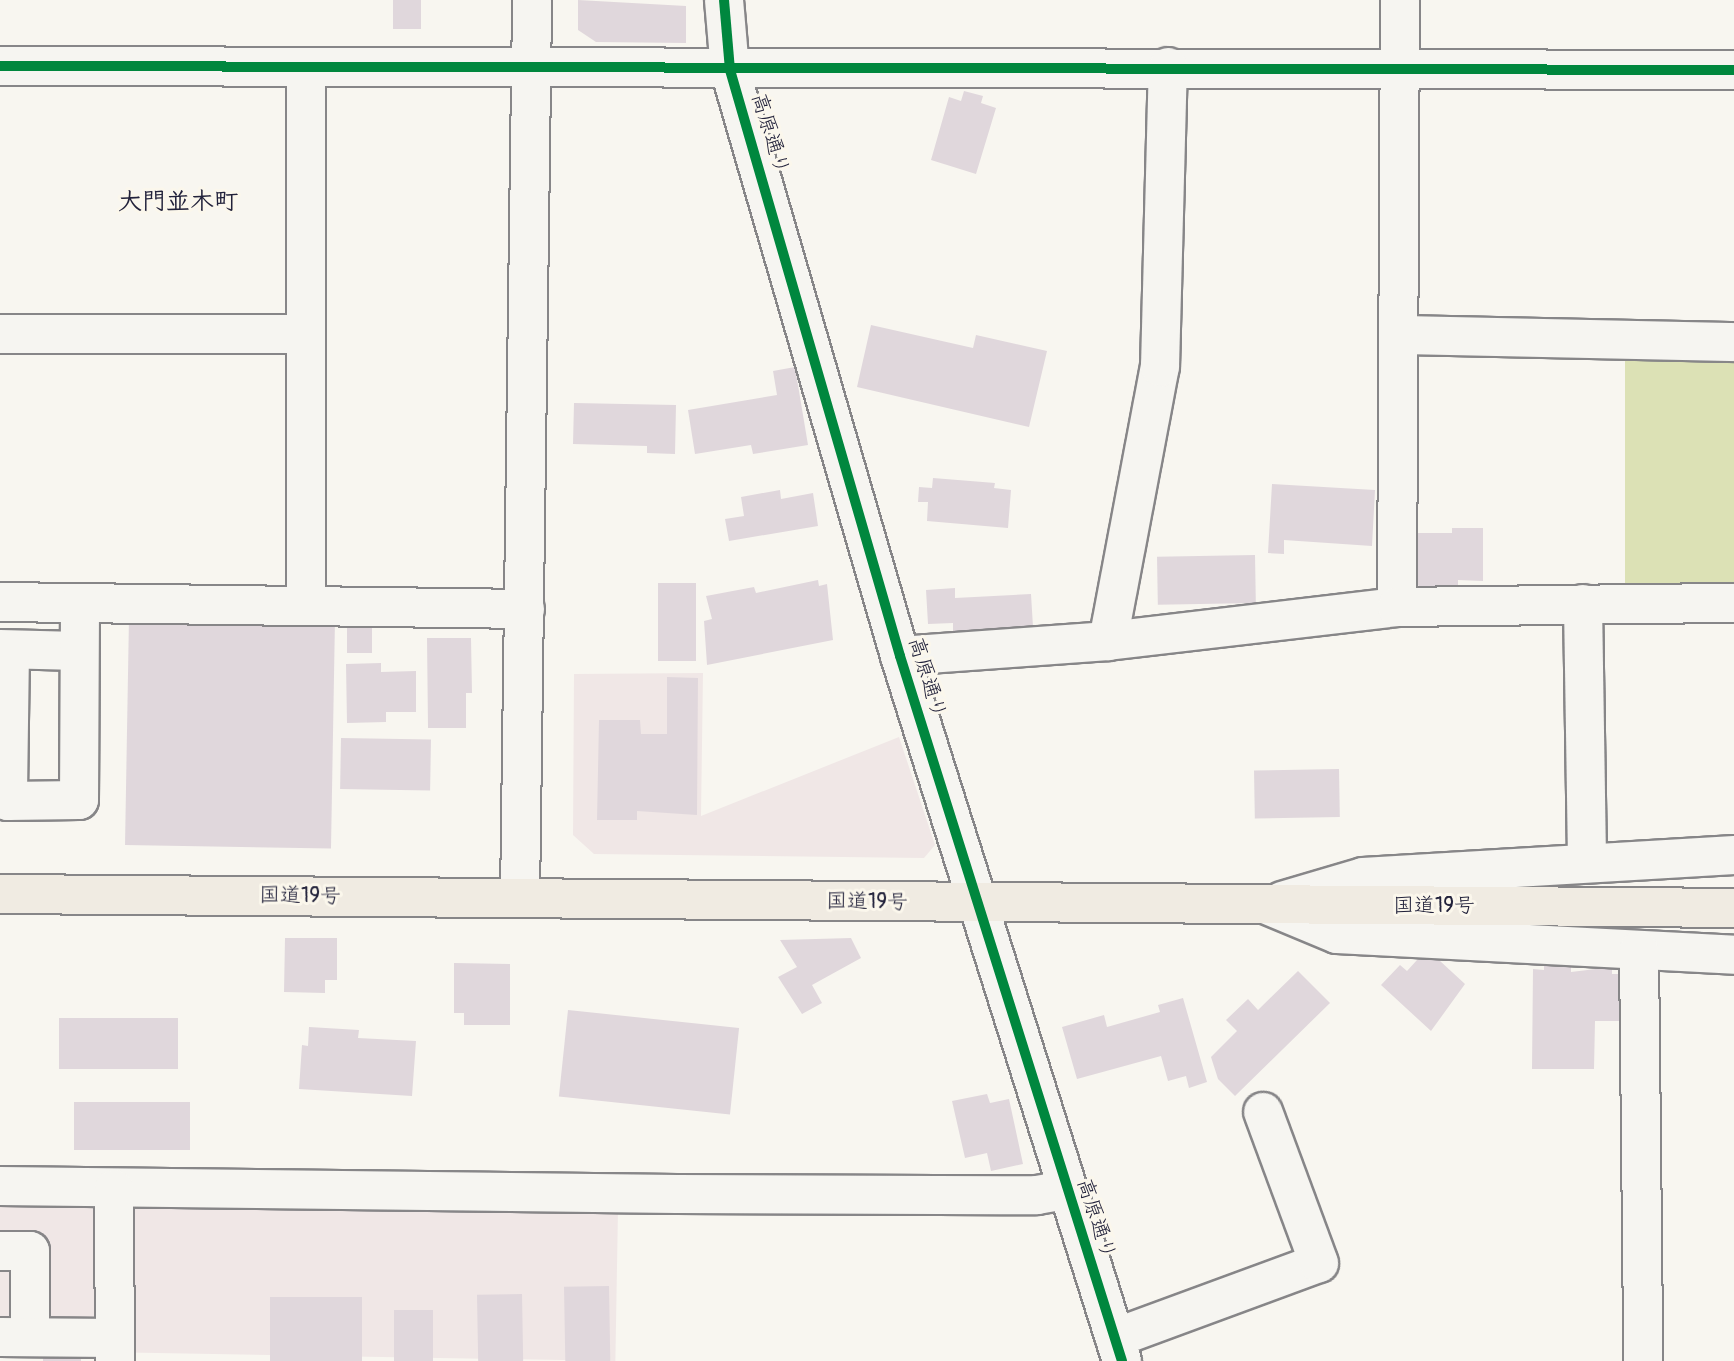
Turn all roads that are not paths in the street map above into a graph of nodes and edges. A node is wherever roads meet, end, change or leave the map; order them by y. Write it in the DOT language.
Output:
graph roads {
  1 [pos="532,0"];
  2 [pos="724,0"];
  3 [pos="1400,0"];
  4 [pos="0,65"];
  5 [pos="531,66"];
  6 [pos="1399,66"];
  7 [pos="1168,67"];
  8 [pos="306,68"];
  9 [pos="730,70"];
  10 [pos="1734,70"];
  11 [pos="0,334"];
  12 [pos="304,334"];
  13 [pos="1399,335"];
  14 [pos="1734,342"];
  15 [pos="0,602"];
  16 [pos="80,603"];
  17 [pos="1734,603"];
  18 [pos="1583,604"];
  19 [pos="306,605"];
  20 [pos="1397,607"];
  21 [pos="525,609"];
  22 [pos="1108,641"];
  23 [pos="5,650"];
  24 [pos="79,651"];
  25 [pos="900,656"];
  26 [pos="1734,855"];
  27 [pos="1587,860"];
  28 [pos="0,894"];
  29 [pos="520,898"];
  30 [pos="978,903"];
  31 [pos="1267,905"];
  32 [pos="1734,908"];
  33 [pos="1639,950"];
  34 [pos="1734,955"];
  35 [pos="1263,1112"];
  36 [pos="0,1186"];
  37 [pos="114,1189"];
  38 [pos="1066,1190"];
  39 [pos="0,1251"];
  40 [pos="15,1337"];
  41 [pos="1119,1349"];
  42 [pos="114,1350"];
  43 [pos="1643,1361"];
  1 -- 5 [label="street"];
  2 -- 9 [label="street, 高原通り"];
  3 -- 6 [label="street"];
  4 -- 8 [label="street"];
  5 -- 8 [label="street"];
  5 -- 9 [label="street"];
  5 -- 21 [label="street"];
  6 -- 7 [label="street"];
  6 -- 10 [label="street"];
  6 -- 13 [label="street"];
  7 -- 9 [label="street"];
  7 -- 22 [label="street"];
  8 -- 12 [label="street"];
  9 -- 25 [label="street, 高原通り"];
  11 -- 12 [label="street"];
  12 -- 19 [label="street"];
  13 -- 14 [label="street"];
  13 -- 20 [label="street"];
  15 -- 16 [label="street"];
  16 -- 19 [label="street"];
  16 -- 24 [label="street"];
  17 -- 18 [label="street"];
  18 -- 20 [label="street"];
  18 -- 27 [label="street"];
  19 -- 21 [label="street"];
  20 -- 22 [label="street"];
  21 -- 29 [label="street"];
  22 -- 25 [label="street"];
  23 -- 24 [label="street"];
  23 -- 24 [label="street"];
  25 -- 30 [label="street, 高原通り"];
  26 -- 27 [label="street"];
  27 -- 31 [label="street"];
  28 -- 29 [label="highway, 国道19号"];
  29 -- 30 [label="highway, 国道19号"];
  30 -- 31 [label="highway, 国道19号"];
  30 -- 38 [label="street, 高原通り"];
  31 -- 32 [label="highway, 国道19号"];
  31 -- 33 [label="street"];
  33 -- 34 [label="street"];
  33 -- 43 [label="street"];
  35 -- 41 [label="street"];
  36 -- 37 [label="street"];
  37 -- 38 [label="street"];
  37 -- 42 [label="street"];
  38 -- 41 [label="street, 高原通り"];
  39 -- 40 [label="street"];
  40 -- 42 [label="street"];
}
